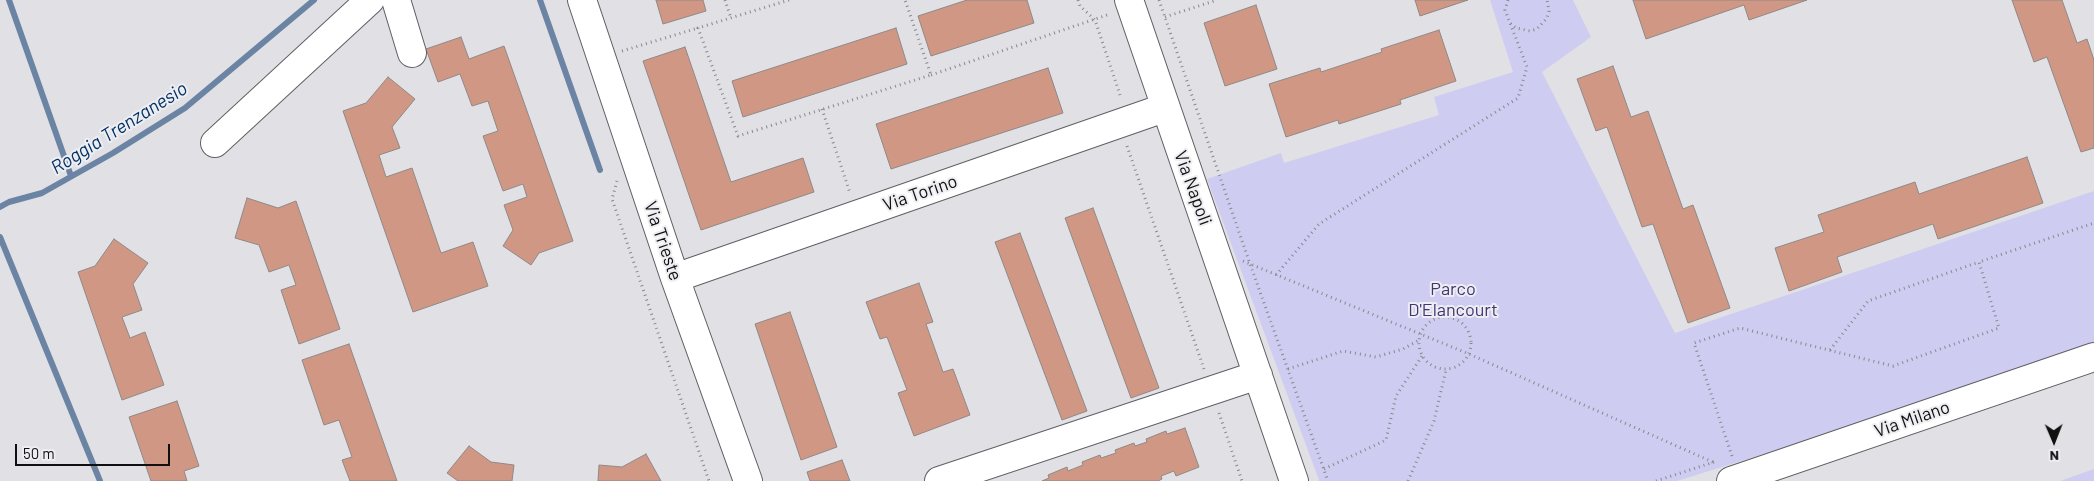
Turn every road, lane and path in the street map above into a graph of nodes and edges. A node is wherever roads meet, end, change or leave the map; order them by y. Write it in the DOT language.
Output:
graph roads {
  1 [pos="370,0"];
  2 [pos="396,0"];
  3 [pos="582,0"];
  4 [pos="725,0"];
  5 [pos="789,0"];
  6 [pos="905,0"];
  7 [pos="1078,0"];
  8 [pos="1159,0"];
  9 [pos="1217,0"];
  10 [pos="1508,0"];
  11 [pos="1547,0"];
  12 [pos="1130,4"];
  13 [pos="1165,17"];
  14 [pos="731,18"];
  15 [pos="1095,20"];
  16 [pos="1510,23"];
  17 [pos="698,28"];
  18 [pos="412,53"];
  19 [pos="601,57"];
  20 [pos="931,75"];
  21 [pos="1164,108"];
  22 [pos="822,109"];
  23 [pos="1128,120"];
  24 [pos="215,143"];
  25 [pos="620,172"];
  26 [pos="857,215"];
  27 [pos="2094,223"];
  28 [pos="1214,248"];
  29 [pos="1979,262"];
  30 [pos="1250,264"];
  31 [pos="1276,276"];
  32 [pos="675,278"];
  33 [pos="1421,335"];
  34 [pos="1419,340"];
  35 [pos="1830,350"];
  36 [pos="1469,354"];
  37 [pos="1422,356"];
  38 [pos="2094,357"];
  39 [pos="1288,369"];
  40 [pos="1446,370"];
  41 [pos="1258,375"];
  42 [pos="1211,390"];
  43 [pos="1324,469"];
  44 [pos="1735,480"];
  45 [pos="710,481"];
  46 [pos="748,481"];
  47 [pos="939,481"];
  48 [pos="1242,481"];
  49 [pos="1294,481"];
  50 [pos="1328,481"];
  51 [pos="1408,481"];
  1 -- 24 [label="street"];
  2 -- 18 [label="street"];
  3 -- 19 [label="street, Via Trieste"];
  4 -- 14 [label="path"];
  5 -- 14 [label="path"];
  6 -- 20 [label="path"];
  7 -- 15 [label="path"];
  8 -- 13 [label="path"];
  9 -- 13 [label="path"];
  10 -- 16 [label="path"];
  11 -- 16 [label="path"];
  12 -- 15 [label="path"];
  12 -- 21 [label="street, Via Napoli"];
  13 -- 30 [label="path"];
  14 -- 17 [label="path"];
  15 -- 20 [label="path"];
  15 -- 23 [label="path"];
  16 -- 31 [label="path"];
  17 -- 19 [label="path"];
  17 -- 22 [label="path"];
  19 -- 32 [label="street, Via Trieste"];
  20 -- 22 [label="path"];
  21 -- 23 [label="street, Via Torino"];
  21 -- 28 [label="street, Via Napoli"];
  22 -- 26 [label="path"];
  23 -- 26 [label="street, Via Torino"];
  23 -- 42 [label="path"];
  25 -- 45 [label="path"];
  26 -- 32 [label="street, Via Torino"];
  27 -- 29 [label="path"];
  28 -- 30 [label="path"];
  28 -- 41 [label="street, Via Napoli"];
  29 -- 35 [label="path"];
  29 -- 35 [label="path"];
  30 -- 31 [label="path"];
  30 -- 39 [label="path"];
  31 -- 33 [label="path"];
  32 -- 46 [label="street, Via Trieste"];
  33 -- 34 [label="path"];
  33 -- 36 [label="path"];
  33 -- 36 [label="path"];
  34 -- 37 [label="path"];
  34 -- 39 [label="path"];
  35 -- 44 [label="path"];
  36 -- 40 [label="path"];
  36 -- 44 [label="path"];
  37 -- 40 [label="path"];
  37 -- 43 [label="path"];
  38 -- 44 [label="street, Via Milano"];
  39 -- 43 [label="path"];
  40 -- 51 [label="path"];
  41 -- 42 [label="street"];
  41 -- 49 [label="street, Via Napoli"];
  42 -- 47 [label="street"];
  42 -- 48 [label="path"];
  43 -- 50 [label="path"];
}
